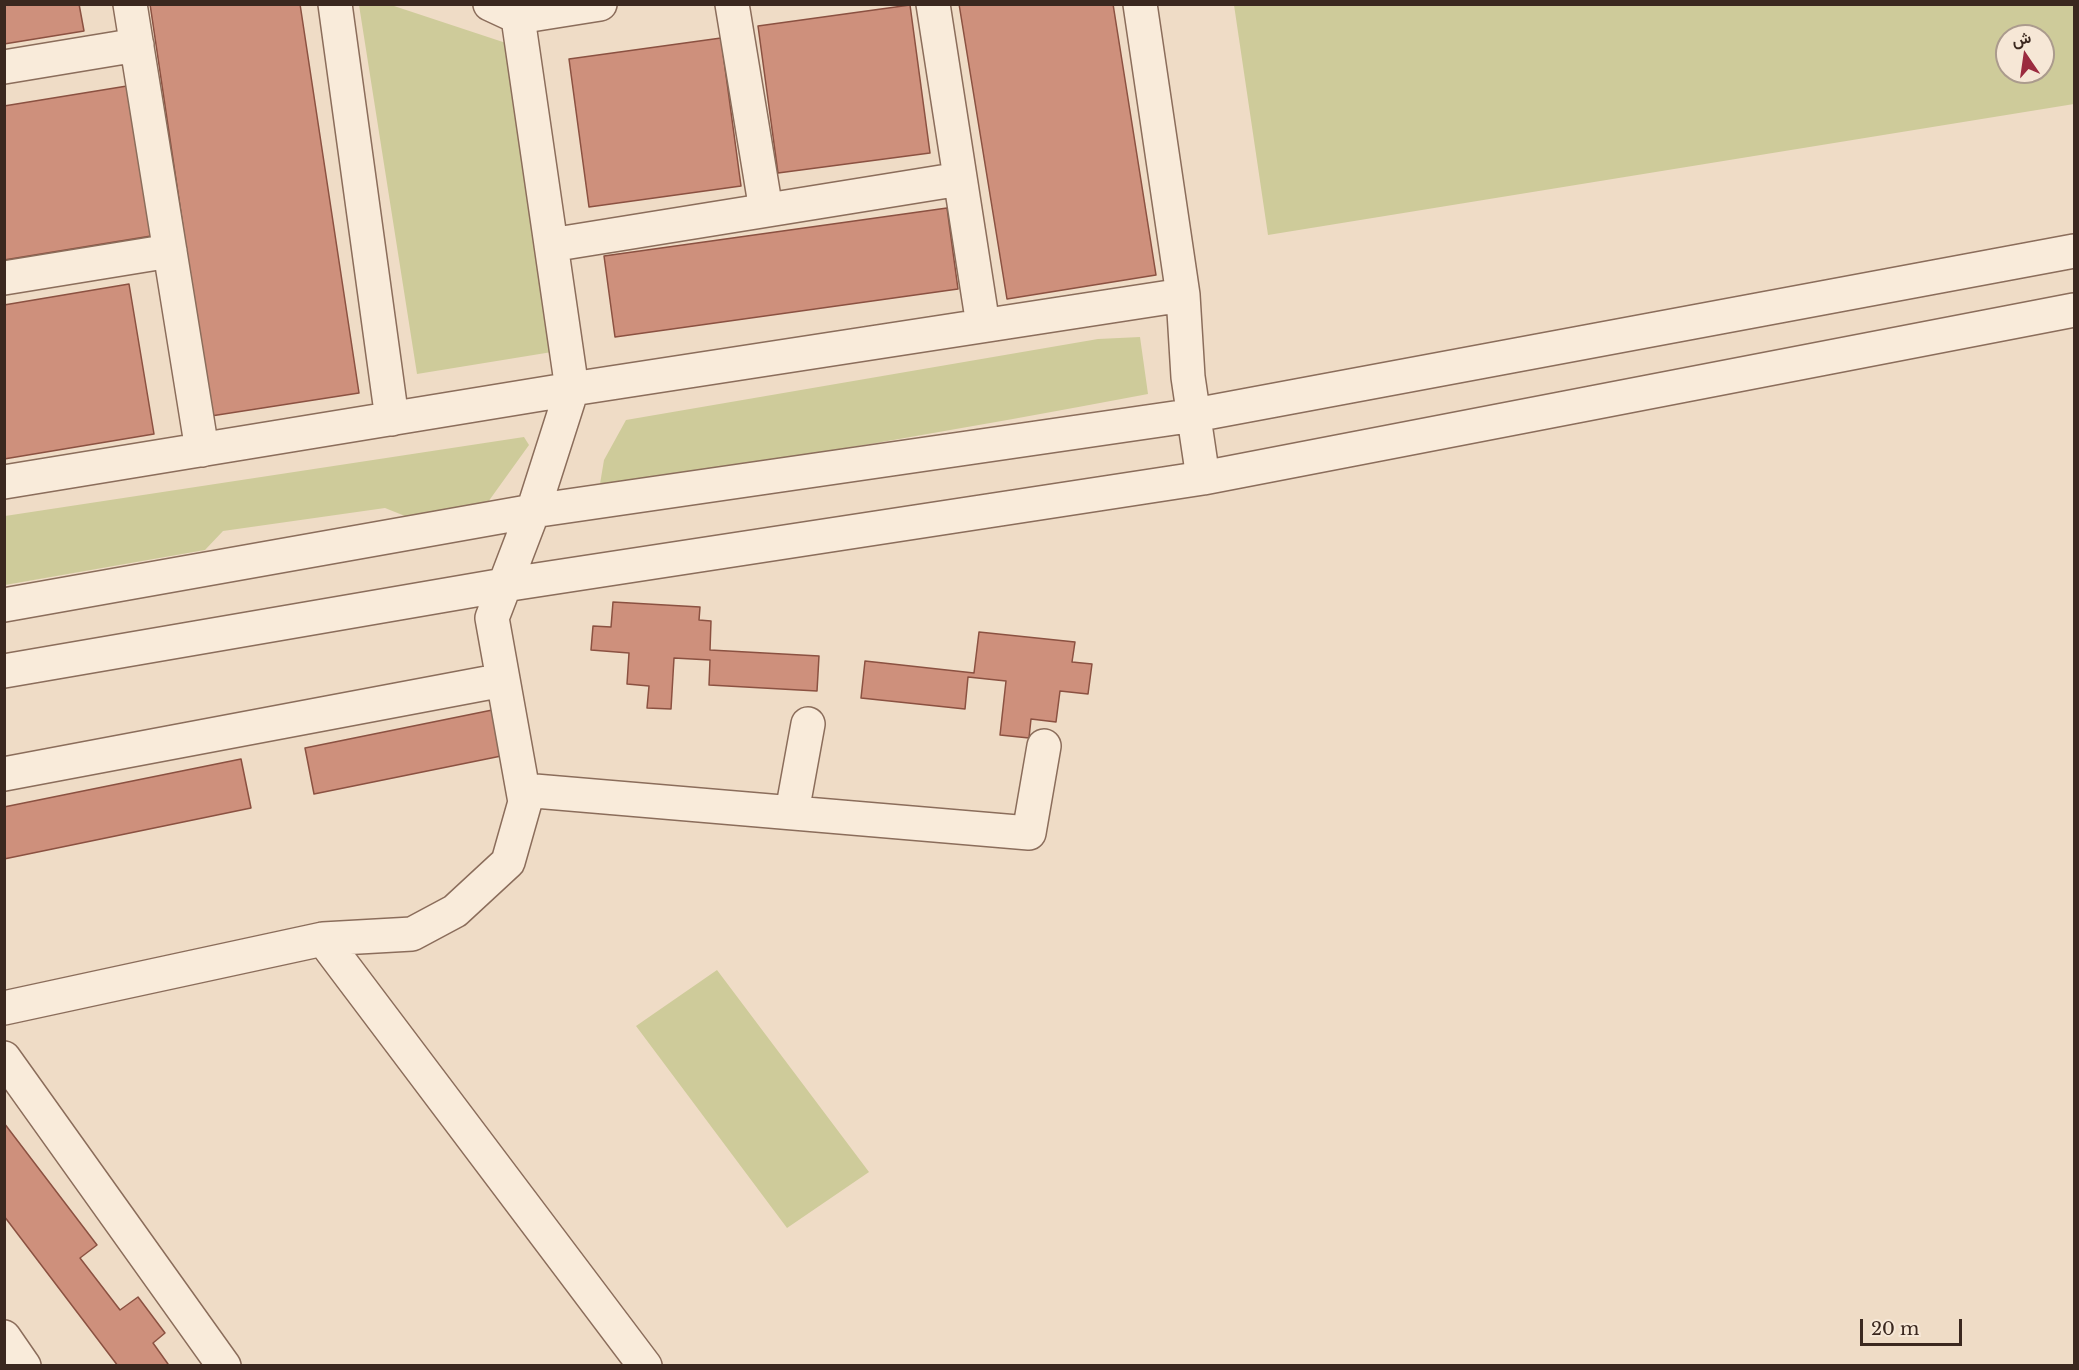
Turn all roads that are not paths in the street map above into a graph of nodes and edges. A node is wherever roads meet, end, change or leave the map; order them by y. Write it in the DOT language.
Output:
graph roads {
  1 [pos="130,4"];
  2 [pos="335,4"];
  3 [pos="600,4"];
  4 [pos="732,4"];
  5 [pos="933,4"];
  6 [pos="1140,4"];
  7 [pos="508,9"];
  8 [pos="137,45"];
  9 [pos="4,67"];
  10 [pos="960,179"];
  11 [pos="766,210"];
  12 [pos="551,245"];
  13 [pos="170,251"];
  14 [pos="2074,251"];
  15 [pos="4,278"];
  16 [pos="1183,295"];
  17 [pos="2074,310"];
  18 [pos="982,325"];
  19 [pos="572,389"];
  20 [pos="1195,415"];
  21 [pos="392,419"];
  22 [pos="202,450"];
  23 [pos="1203,478"];
  24 [pos="4,482"];
  25 [pos="533,511"];
  26 [pos="504,585"];
  27 [pos="4,604"];
  28 [pos="4,671"];
  29 [pos="503,680"];
  30 [pos="808,724"];
  31 [pos="1044,746"];
  32 [pos="4,774"];
  33 [pos="523,790"];
  34 [pos="792,813"];
  35 [pos="323,939"];
  36 [pos="4,1008"];
  37 [pos="4,1058"];
  38 [pos="4,1337"];
  39 [pos="24,1365"];
  40 [pos="221,1365"];
  41 [pos="645,1365"];
  1 -- 8 [label="street"];
  2 -- 21 [label="street"];
  3 -- 7 [label="street"];
  4 -- 11 [label="street"];
  5 -- 10 [label="street"];
  6 -- 16 [label="street"];
  7 -- 12 [label="street"];
  8 -- 9 [label="street"];
  8 -- 13 [label="street"];
  10 -- 11 [label="street"];
  10 -- 18 [label="street"];
  11 -- 12 [label="street"];
  12 -- 19 [label="street"];
  13 -- 15 [label="street"];
  13 -- 22 [label="street"];
  14 -- 20 [label="street"];
  16 -- 18 [label="street"];
  16 -- 20 [label="street"];
  17 -- 23 [label="street"];
  18 -- 19 [label="street"];
  19 -- 21 [label="street"];
  19 -- 25 [label="street"];
  20 -- 23 [label="street"];
  20 -- 25 [label="street"];
  21 -- 22 [label="street"];
  22 -- 24 [label="street"];
  23 -- 26 [label="street"];
  25 -- 26 [label="street"];
  25 -- 27 [label="street"];
  26 -- 28 [label="street"];
  26 -- 29 [label="street"];
  29 -- 32 [label="street"];
  29 -- 33 [label="street"];
  30 -- 34 [label="street"];
  31 -- 34 [label="street"];
  33 -- 34 [label="street"];
  33 -- 35 [label="street"];
  35 -- 36 [label="street"];
  35 -- 41 [label="street"];
  37 -- 40 [label="street"];
  38 -- 39 [label="street"];
}
